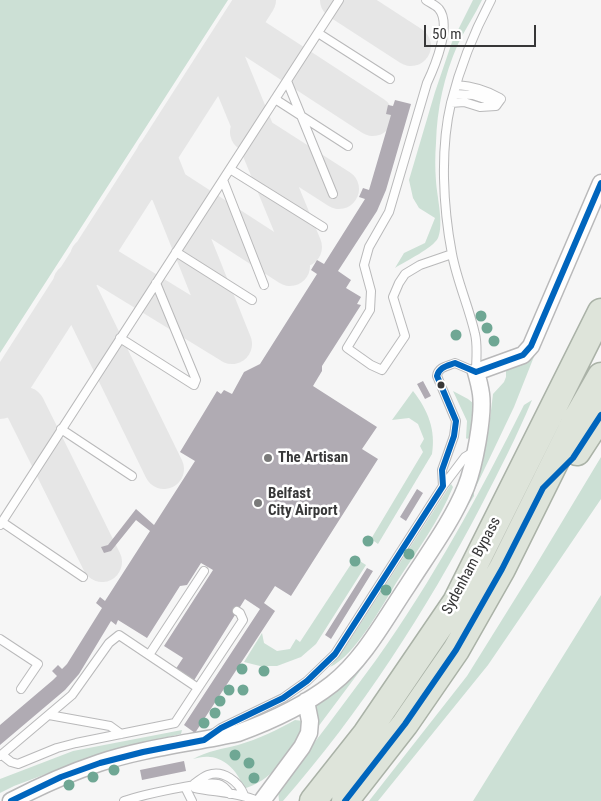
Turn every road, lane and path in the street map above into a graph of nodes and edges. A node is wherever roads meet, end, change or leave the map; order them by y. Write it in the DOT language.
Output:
graph roads {
  1 [pos="339,0"];
  2 [pos="426,0"];
  3 [pos="491,0"];
  4 [pos="318,33"];
  5 [pos="390,79"];
  6 [pos="287,81"];
  7 [pos="457,85"];
  8 [pos="454,94"];
  9 [pos="501,99"];
  10 [pos="275,100"];
  11 [pos="451,103"];
  12 [pos="301,116"];
  13 [pos="348,146"];
  14 [pos="230,169"];
  15 [pos="223,180"];
  16 [pos="601,183"];
  17 [pos="333,194"];
  18 [pos="323,227"];
  19 [pos="176,252"];
  20 [pos="452,254"];
  21 [pos="156,283"];
  22 [pos="264,285"];
  23 [pos="252,300"];
  24 [pos="601,312"];
  25 [pos="120,338"];
  26 [pos="476,372"];
  27 [pos="601,376"];
  28 [pos="601,415"];
  29 [pos="61,429"];
  30 [pos="476,450"];
  31 [pos="132,476"];
  32 [pos="443,486"];
  33 [pos="543,488"];
  34 [pos="1,524"];
  35 [pos="204,570"];
  36 [pos="83,577"];
  37 [pos="237,611"];
  38 [pos="0,639"];
  39 [pos="149,655"];
  40 [pos="198,688"];
  41 [pos="21,689"];
  42 [pos="306,701"];
  43 [pos="49,715"];
  44 [pos="121,734"];
  45 [pos="204,740"];
  46 [pos="1,756"];
  47 [pos="188,787"];
  48 [pos="244,795"];
  49 [pos="12,801"];
  50 [pos="124,801"];
  51 [pos="192,801"];
  52 [pos="257,801"];
  53 [pos="262,801"];
  54 [pos="313,801"];
  55 [pos="345,801"];
  1 -- 4 [label="lane"];
  2 -- 20 [label="lane"];
  3 -- 7 [label="lane"];
  4 -- 5 [label="lane"];
  4 -- 6 [label="lane"];
  6 -- 10 [label="lane"];
  6 -- 12 [label="lane"];
  7 -- 8 [label="lane"];
  7 -- 9 [label="lane"];
  8 -- 9 [label="lane"];
  8 -- 11 [label="lane"];
  9 -- 11 [label="lane"];
  10 -- 12 [label="lane"];
  10 -- 14 [label="lane"];
  11 -- 20 [label="lane"];
  12 -- 13 [label="lane"];
  12 -- 17 [label="lane"];
  14 -- 15 [label="lane"];
  14 -- 18 [label="lane"];
  15 -- 19 [label="lane"];
  15 -- 22 [label="lane"];
  16 -- 26 [label="street"];
  19 -- 21 [label="lane"];
  19 -- 23 [label="lane"];
  20 -- 26 [label="lane"];
  21 -- 25 [label="lane"];
  21 -- 25 [label="lane"];
  24 -- 54 [label="highway, Sydenham Bypass"];
  25 -- 29 [label="lane"];
  26 -- 30 [label="street"];
  26 -- 32 [label="lane"];
  27 -- 33 [label="highway, Sydenham Bypass"];
  28 -- 33 [label="highway"];
  29 -- 31 [label="lane"];
  29 -- 34 [label="lane"];
  30 -- 32 [label="lane"];
  30 -- 42 [label="street"];
  32 -- 45 [label="lane"];
  33 -- 55 [label="highway, Sydenham Bypass"];
  34 -- 36 [label="lane"];
  35 -- 39 [label="lane"];
  37 -- 40 [label="lane"];
  38 -- 41 [label="lane"];
  39 -- 40 [label="lane"];
  39 -- 43 [label="lane"];
  40 -- 44 [label="lane"];
  42 -- 45 [label="street"];
  42 -- 53 [label="street"];
  43 -- 44 [label="lane"];
  43 -- 46 [label="lane"];
  44 -- 46 [label="lane"];
  45 -- 49 [label="street"];
  47 -- 48 [label="lane"];
  47 -- 48 [label="lane"];
  47 -- 50 [label="lane"];
  47 -- 51 [label="lane"];
  48 -- 52 [label="lane"];
}
